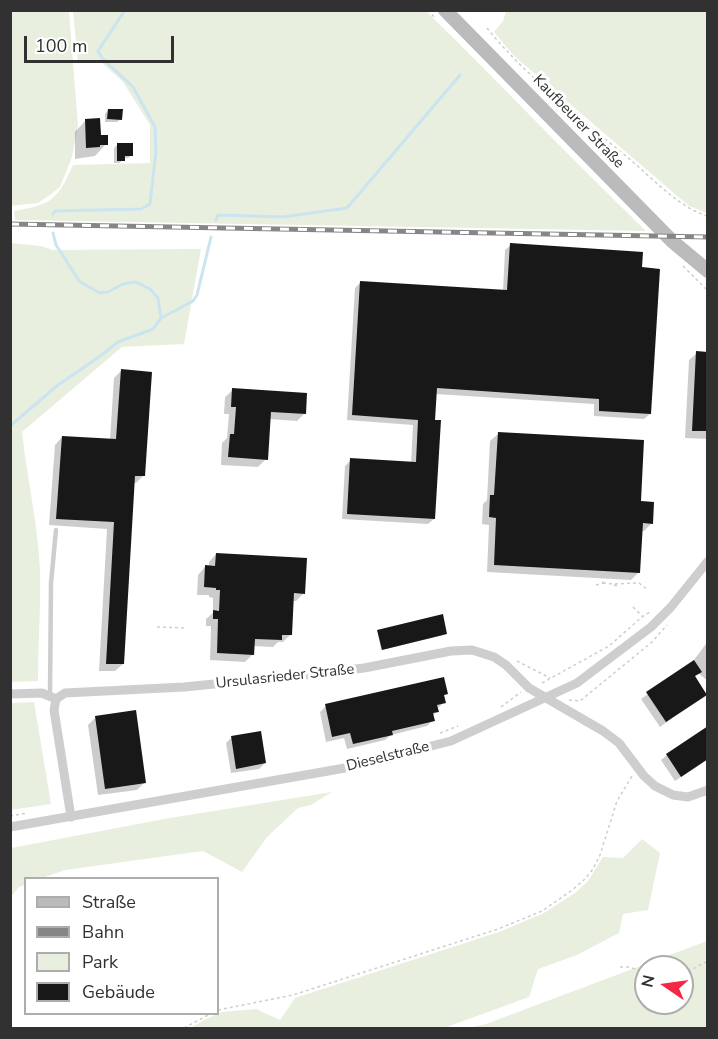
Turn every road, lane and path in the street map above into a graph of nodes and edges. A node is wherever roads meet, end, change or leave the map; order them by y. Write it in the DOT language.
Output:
graph roads {
  1 [pos="445,10"];
  2 [pos="487,28"];
  3 [pos="708,216"];
  4 [pos="688,257"];
  5 [pos="708,271"];
  6 [pos="708,280"];
  7 [pos="56,530"];
  8 [pos="708,561"];
  9 [pos="604,571"];
  10 [pos="603,583"];
  11 [pos="596,585"];
  12 [pos="613,585"];
  13 [pos="620,587"];
  14 [pos="648,590"];
  15 [pos="633,607"];
  16 [pos="656,609"];
  17 [pos="642,617"];
  18 [pos="157,627"];
  19 [pos="186,628"];
  20 [pos="551,679"];
  21 [pos="529,688"];
  22 [pos="10,694"];
  23 [pos="53,697"];
  24 [pos="547,698"];
  25 [pos="500,708"];
  26 [pos="457,727"];
  27 [pos="435,734"];
  28 [pos="637,768"];
  29 [pos="708,790"];
  30 [pos="34,812"];
  31 [pos="10,816"];
  32 [pos="71,817"];
  33 [pos="10,827"];
  34 [pos="708,961"];
  35 [pos="620,967"];
  36 [pos="694,968"];
  37 [pos="634,969"];
  38 [pos="219,1010"];
  39 [pos="208,1015"];
  40 [pos="184,1029"];
  1 -- 4 [label="main road, Kaufbeurer Straße"];
  2 -- 3 [label="path"];
  4 -- 5 [label="main road, Kaufbeurer Straße"];
  4 -- 6 [label="main road, Kaufbeurer Straße"];
  7 -- 23 [label="lane"];
  8 -- 24 [label="street, Dieselstraße"];
  9 -- 10 [label="path"];
  10 -- 11 [label="path"];
  10 -- 12 [label="path"];
  12 -- 13 [label="path"];
  12 -- 14 [label="path"];
  15 -- 17 [label="path"];
  16 -- 17 [label="path"];
  17 -- 20 [label="path"];
  18 -- 19 [label="path"];
  21 -- 23 [label="street, Ursulasrieder Straße"];
  21 -- 24 [label="street, Ursulasrieder Straße"];
  21 -- 25 [label="path"];
  22 -- 23 [label="street, Ursulasrieder Straße"];
  23 -- 32 [label="street"];
  24 -- 28 [label="street, Ursulasrieder Straße"];
  24 -- 32 [label="street, Dieselstraße"];
  26 -- 27 [label="path"];
  28 -- 29 [label="street, Ursulasrieder Straße"];
  28 -- 38 [label="path"];
  30 -- 31 [label="path"];
  32 -- 33 [label="street, Dieselstraße"];
  34 -- 36 [label="path"];
  35 -- 37 [label="path"];
  39 -- 40 [label="path"];
}
